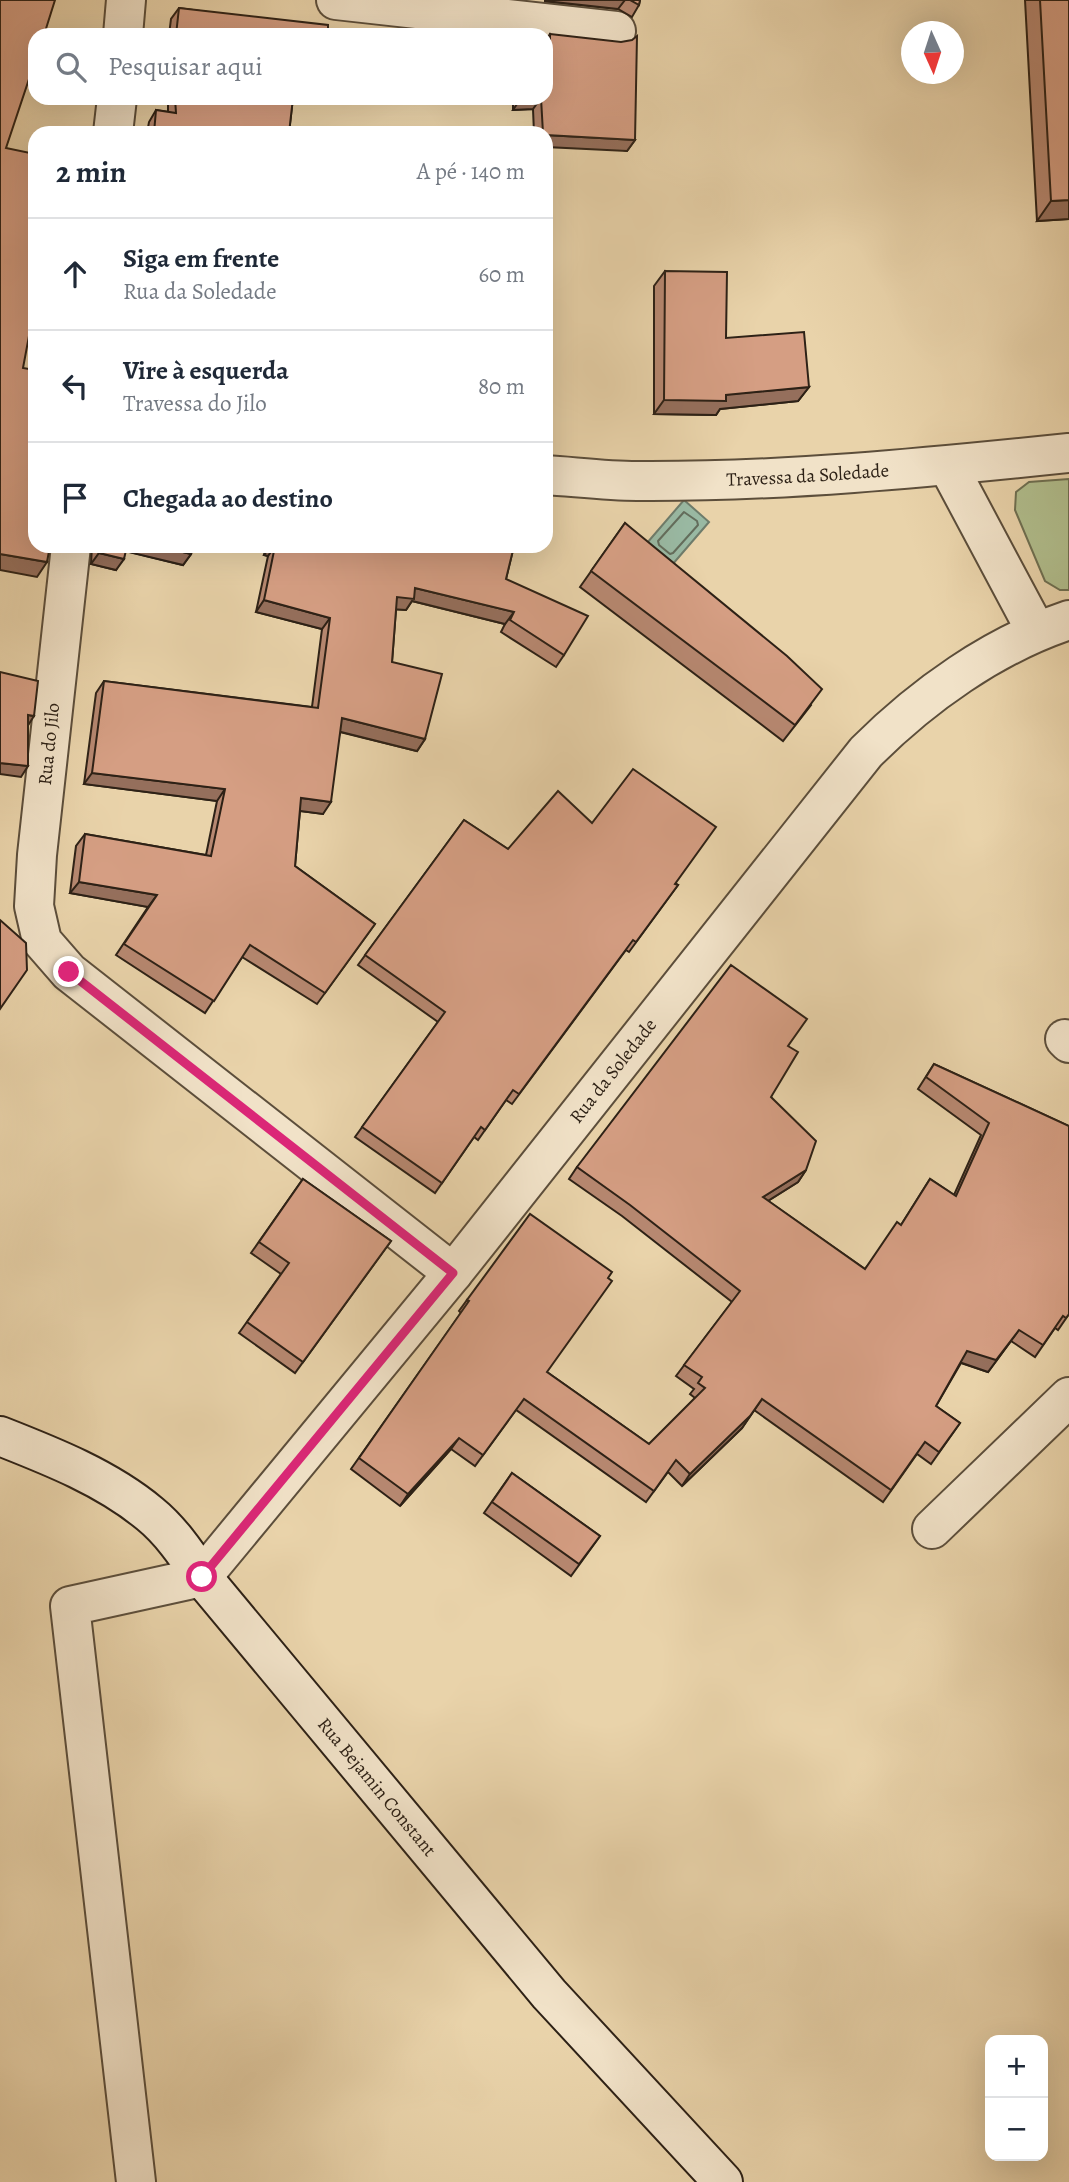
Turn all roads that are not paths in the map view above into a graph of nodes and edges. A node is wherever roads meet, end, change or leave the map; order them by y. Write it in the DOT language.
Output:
graph roads {
  1 [pos="126,0"];
  2 [pos="335,0"];
  3 [pos="124,28"];
  4 [pos="616,31"];
  5 [pos="116,105"];
  6 [pos="114,126"];
  7 [pos="1069,453"];
  8 [pos="948,466"];
  9 [pos="553,475"];
  10 [pos="70,553"];
  11 [pos="1052,625"];
  12 [pos="453,1273"];
  13 [pos="1069,1397"];
  14 [pos="0,1436"];
  15 [pos="932,1529"];
  16 [pos="202,1577"];
  17 [pos="136,2182"];
  18 [pos="723,2182"];
  1 -- 3 [label="street"];
  2 -- 4 [label="street"];
  5 -- 6 [label="street"];
  7 -- 8 [label="street, Travessa da Soledade"];
  8 -- 9 [label="street, Travessa da Soledade"];
  8 -- 11 [label="street"];
  10 -- 12 [label="street, Rua do Jilo"];
  11 -- 12 [label="street, Rua da Soledade"];
  12 -- 16 [label="street, Rua da Soledade"];
  13 -- 15 [label="street"];
  14 -- 16 [label="street, Rua Bejamin Constant"];
  16 -- 17 [label="street"];
  16 -- 18 [label="street, Rua Bejamin Constant"];
}
